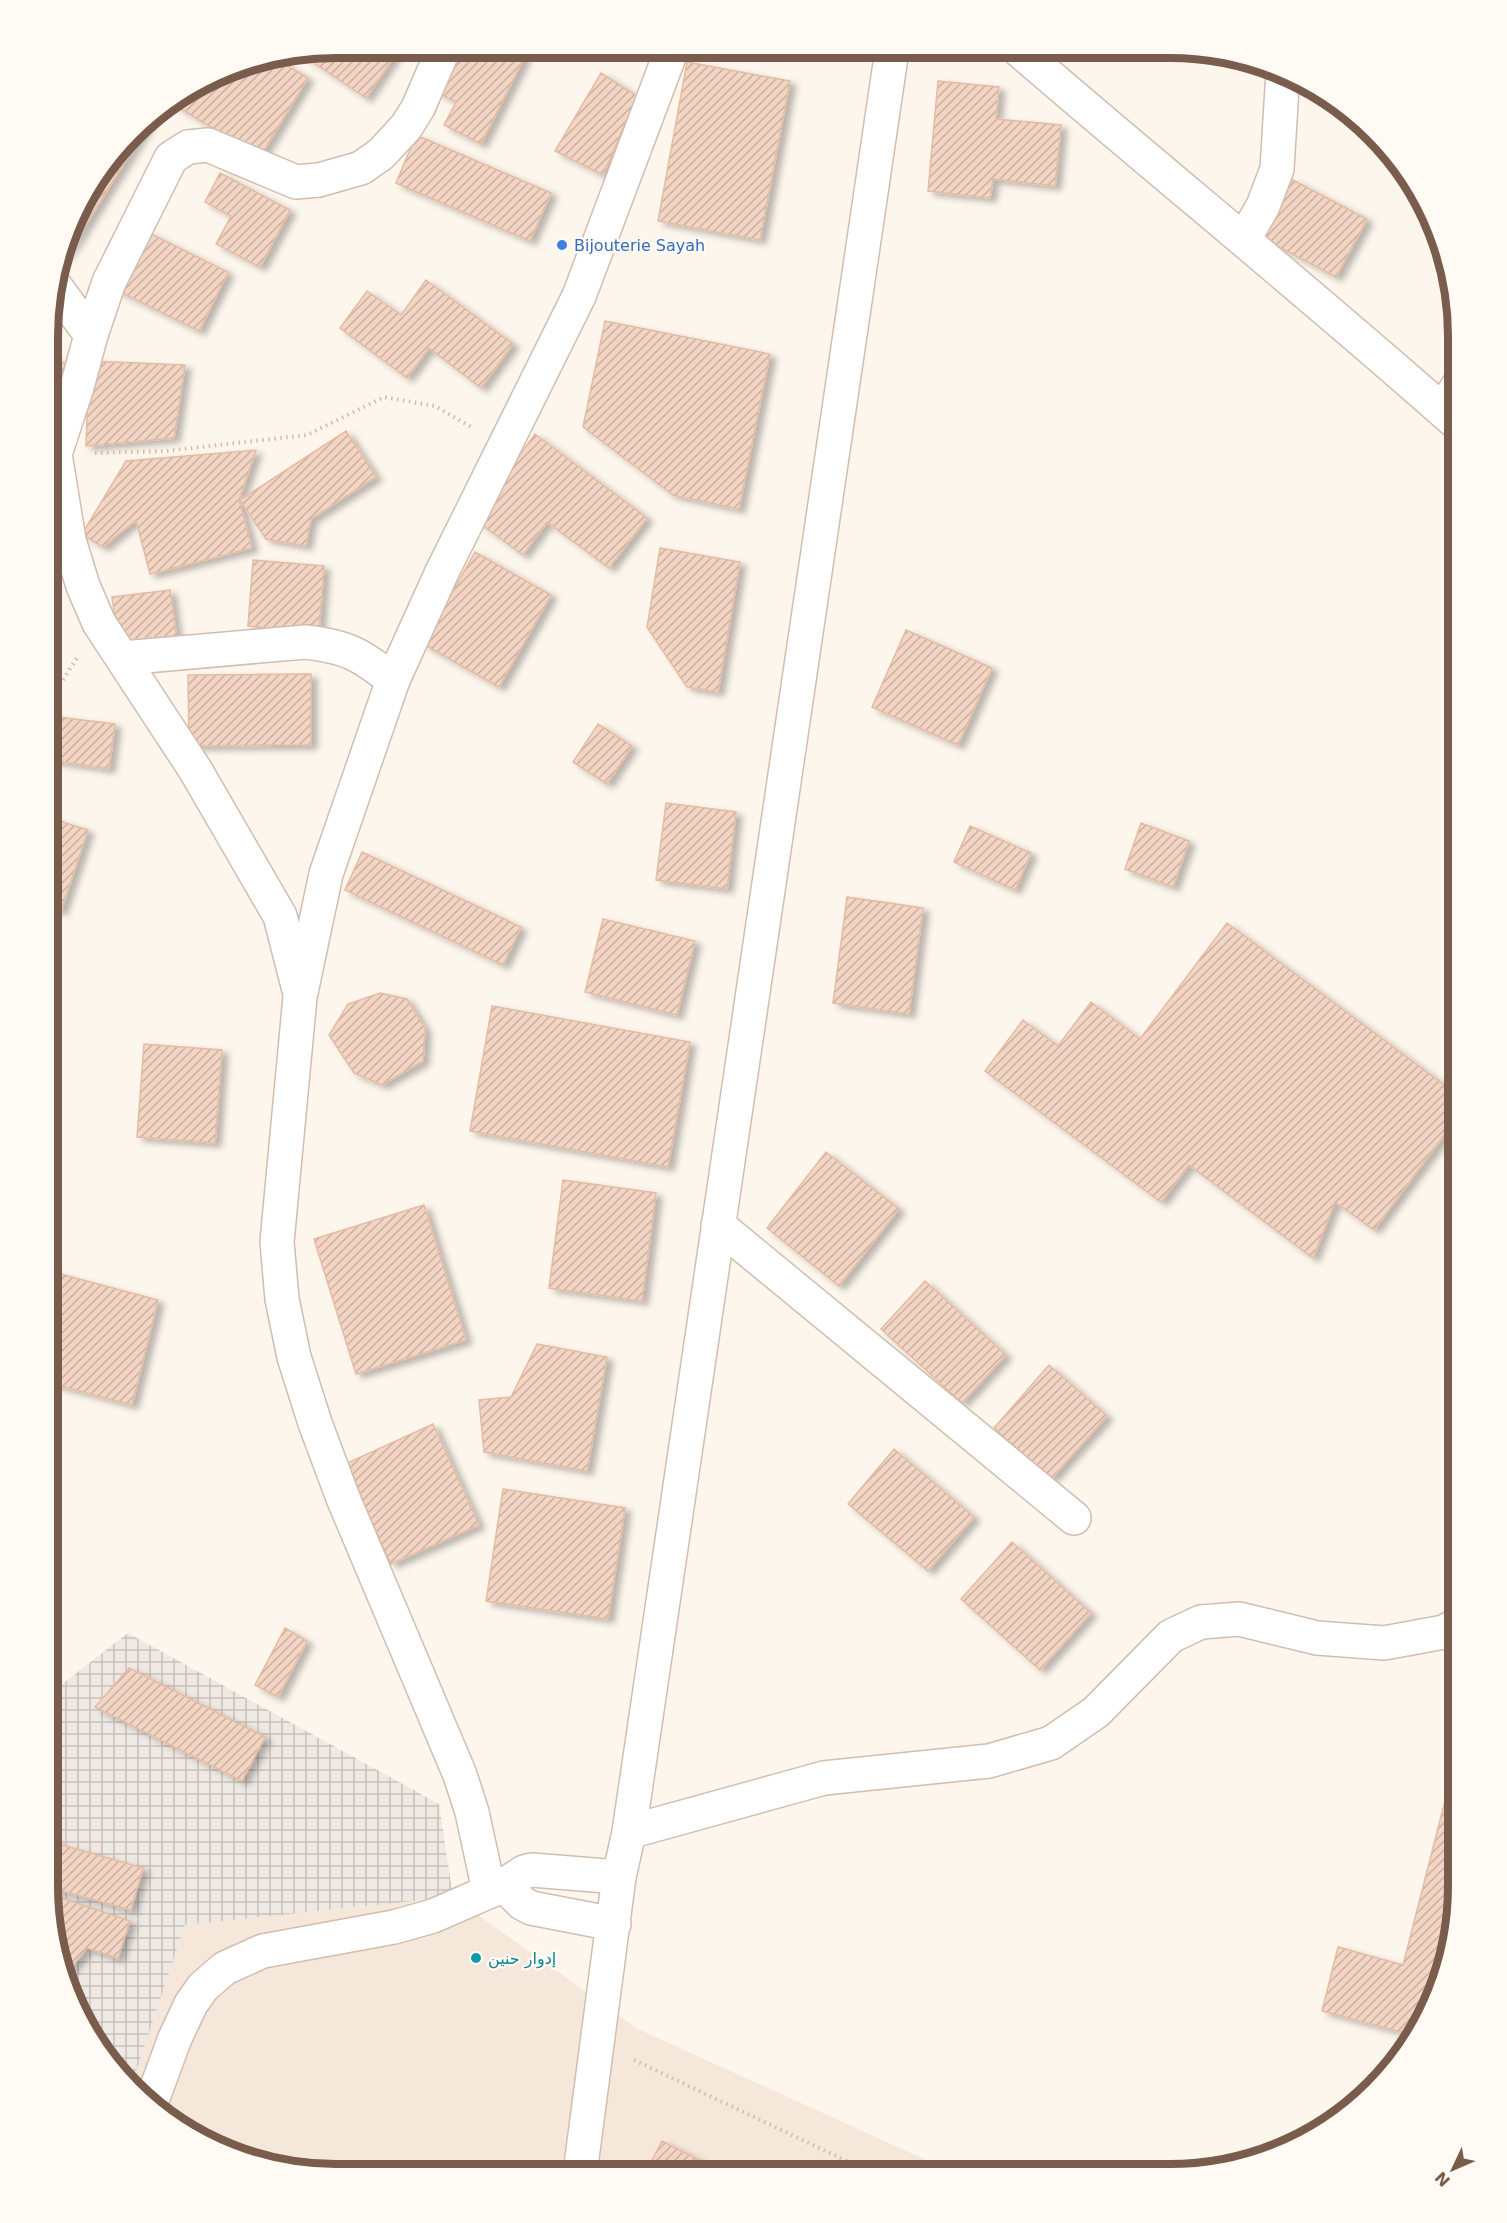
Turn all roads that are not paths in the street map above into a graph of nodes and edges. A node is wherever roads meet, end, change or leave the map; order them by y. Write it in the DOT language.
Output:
graph roads {
  1 [pos="440,58"];
  2 [pos="669,58"];
  3 [pos="891,58"];
  4 [pos="1027,58"];
  5 [pos="1282,82"];
  6 [pos="1244,239"];
  7 [pos="62,295"];
  8 [pos="91,335"];
  9 [pos="1448,415"];
  10 [pos="58,445"];
  11 [pos="58,472"];
  12 [pos="123,658"];
  13 [pos="393,680"];
  14 [pos="300,997"];
  15 [pos="718,1225"];
  16 [pos="1074,1518"];
  17 [pos="1448,1630"];
  18 [pos="629,1832"];
  19 [pos="619,1877"];
  20 [pos="496,1888"];
  21 [pos="614,1924"];
  22 [pos="153,2096"];
  23 [pos="581,2164"];
  1 -- 8 [label="street"];
  2 -- 13 [label="street"];
  3 -- 15 [label="street"];
  4 -- 6 [label="street"];
  5 -- 6 [label="street"];
  6 -- 9 [label="street"];
  7 -- 8 [label="street"];
  8 -- 10 [label="street"];
  11 -- 12 [label="street"];
  12 -- 13 [label="street"];
  12 -- 14 [label="street"];
  13 -- 14 [label="street"];
  14 -- 20 [label="street"];
  15 -- 16 [label="street"];
  15 -- 18 [label="street"];
  17 -- 18 [label="street"];
  18 -- 19 [label="street"];
  19 -- 20 [label="street"];
  19 -- 21 [label="street"];
  20 -- 21 [label="street"];
  20 -- 22 [label="street"];
  21 -- 23 [label="street"];
}
